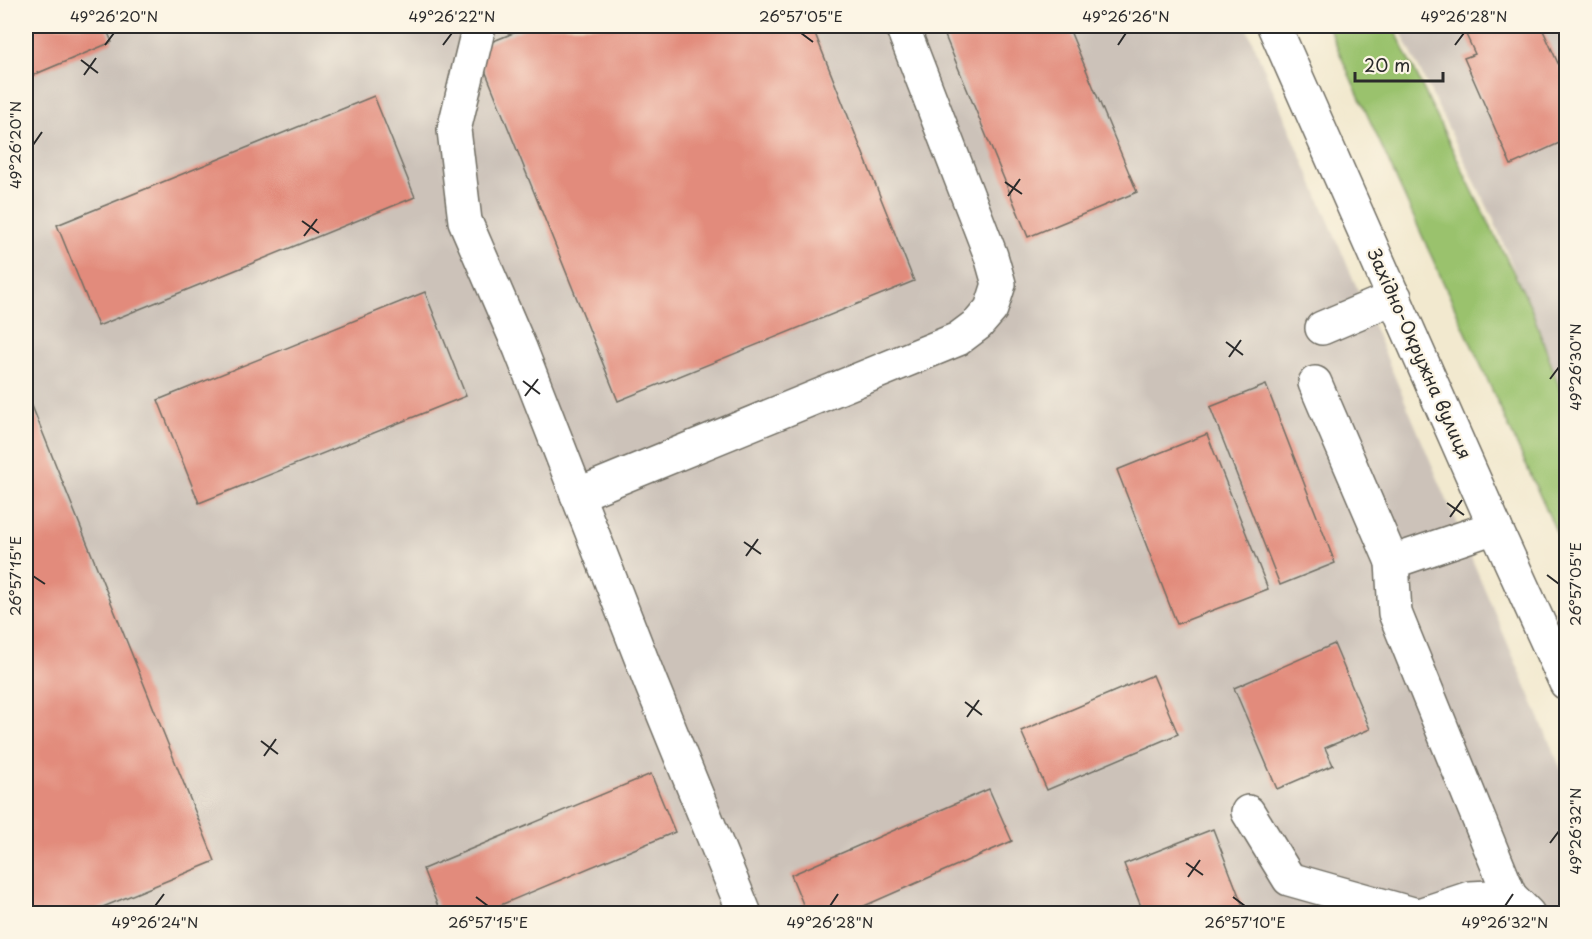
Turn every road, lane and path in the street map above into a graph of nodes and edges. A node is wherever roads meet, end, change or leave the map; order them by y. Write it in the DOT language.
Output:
graph roads {
  1 [pos="478,26"];
  2 [pos="902,26"];
  3 [pos="1274,26"];
  4 [pos="1395,297"];
  5 [pos="1322,327"];
  6 [pos="1315,382"];
  7 [pos="578,495"];
  8 [pos="1495,526"];
  9 [pos="1392,562"];
  10 [pos="1566,682"];
  11 [pos="1248,812"];
  12 [pos="1519,905"];
  13 [pos="745,914"];
  14 [pos="1413,914"];
  15 [pos="1422,914"];
  1 -- 7 [label="main road"];
  2 -- 7 [label="main road"];
  3 -- 4 [label="main road, Західно-Окружна вулиця"];
  4 -- 5 [label="main road"];
  4 -- 8 [label="main road, Західно-Окружна вулиця"];
  6 -- 9 [label="main road"];
  7 -- 13 [label="main road"];
  8 -- 9 [label="main road"];
  8 -- 10 [label="main road, Західно-Окружна вулиця"];
  9 -- 12 [label="main road"];
  11 -- 14 [label="main road"];
  12 -- 15 [label="main road"];
}
